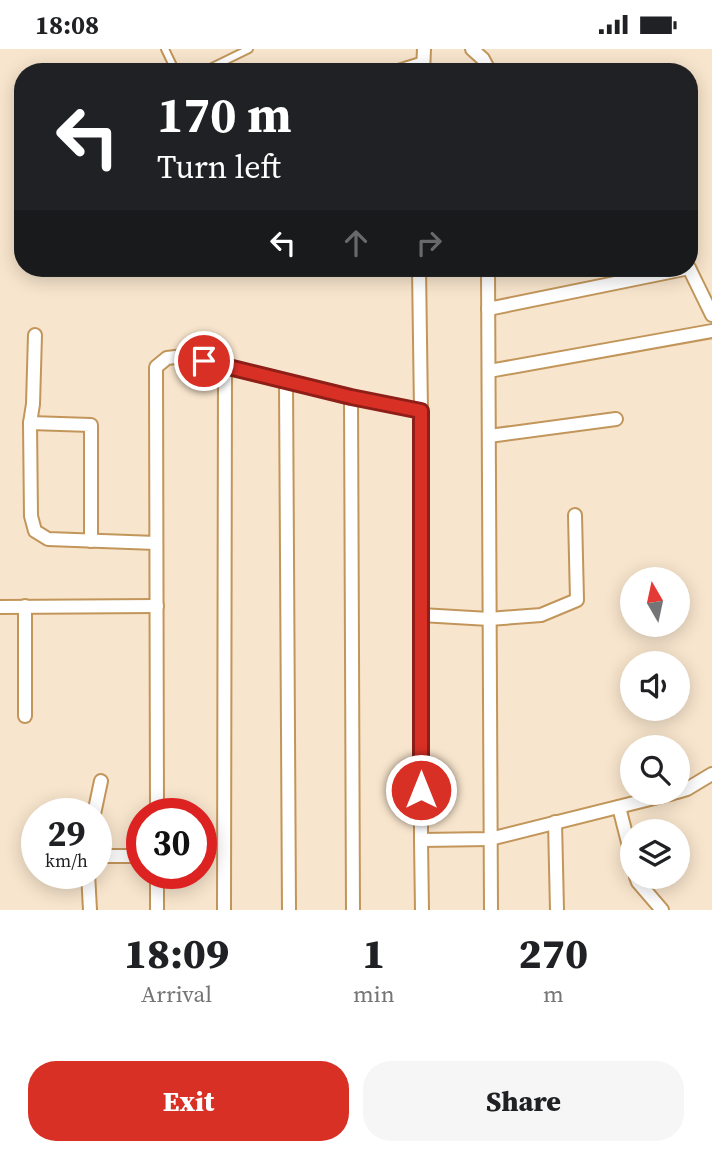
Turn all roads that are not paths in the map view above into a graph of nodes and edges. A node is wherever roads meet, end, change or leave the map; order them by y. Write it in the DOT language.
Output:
graph roads {
  1 [pos="249,49"];
  2 [pos="472,49"];
  3 [pos="220,63"];
  4 [pos="485,63"];
  5 [pos="419,277"];
  6 [pos="488,277"];
  7 [pos="645,277"];
  8 [pos="693,277"];
  9 [pos="488,309"];
  10 [pos="712,315"];
  11 [pos="712,331"];
  12 [pos="35,335"];
  13 [pos="225,366"];
  14 [pos="489,371"];
  15 [pos="286,381"];
  16 [pos="351,397"];
  17 [pos="421,411"];
  18 [pos="616,419"];
  19 [pos="30,423"];
  20 [pos="489,436"];
  21 [pos="575,515"];
  22 [pos="91,541"];
  23 [pos="156,543"];
  24 [pos="24,606"];
  25 [pos="156,606"];
  26 [pos="0,607"];
  27 [pos="421,615"];
  28 [pos="489,619"];
  29 [pos="25,716"];
  30 [pos="712,774"];
  31 [pos="101,781"];
  32 [pos="690,787"];
  33 [pos="97,798"];
  34 [pos="157,798"];
  35 [pos="627,805"];
  36 [pos="619,807"];
  37 [pos="622,819"];
  38 [pos="555,822"];
  39 [pos="490,839"];
  40 [pos="421,840"];
  41 [pos="89,889"];
  42 [pos="157,889"];
  43 [pos="644,889"];
  44 [pos="90,910"];
  45 [pos="157,910"];
  46 [pos="225,910"];
  47 [pos="289,910"];
  48 [pos="353,910"];
  49 [pos="422,910"];
  50 [pos="491,910"];
  51 [pos="557,910"];
  52 [pos="662,910"];
  1 -- 3 [label="lane"];
  2 -- 4 [label="street"];
  5 -- 17 [label="street"];
  6 -- 9 [label="street"];
  7 -- 9 [label="street"];
  8 -- 10 [label="street"];
  9 -- 14 [label="street"];
  11 -- 14 [label="street"];
  12 -- 19 [label="street"];
  13 -- 15 [label="street"];
  13 -- 23 [label="street"];
  13 -- 46 [label="street"];
  14 -- 20 [label="street"];
  15 -- 16 [label="street"];
  15 -- 47 [label="street"];
  16 -- 17 [label="street"];
  16 -- 48 [label="street"];
  17 -- 27 [label="street"];
  18 -- 20 [label="street"];
  19 -- 22 [label="street"];
  19 -- 22 [label="street"];
  20 -- 28 [label="street"];
  21 -- 28 [label="street"];
  22 -- 23 [label="street"];
  23 -- 25 [label="street"];
  24 -- 25 [label="street"];
  24 -- 26 [label="street"];
  24 -- 29 [label="street"];
  25 -- 34 [label="street"];
  27 -- 28 [label="street"];
  27 -- 40 [label="street"];
  28 -- 39 [label="street"];
  30 -- 32 [label="street"];
  31 -- 33 [label="street"];
  35 -- 36 [label="street"];
  36 -- 37 [label="street"];
  36 -- 38 [label="street"];
  38 -- 39 [label="street"];
  38 -- 51 [label="street"];
  39 -- 40 [label="street"];
  39 -- 50 [label="street"];
  40 -- 49 [label="street"];
  41 -- 44 [label="street"];
  42 -- 45 [label="street"];
  43 -- 52 [label="street"];
}
